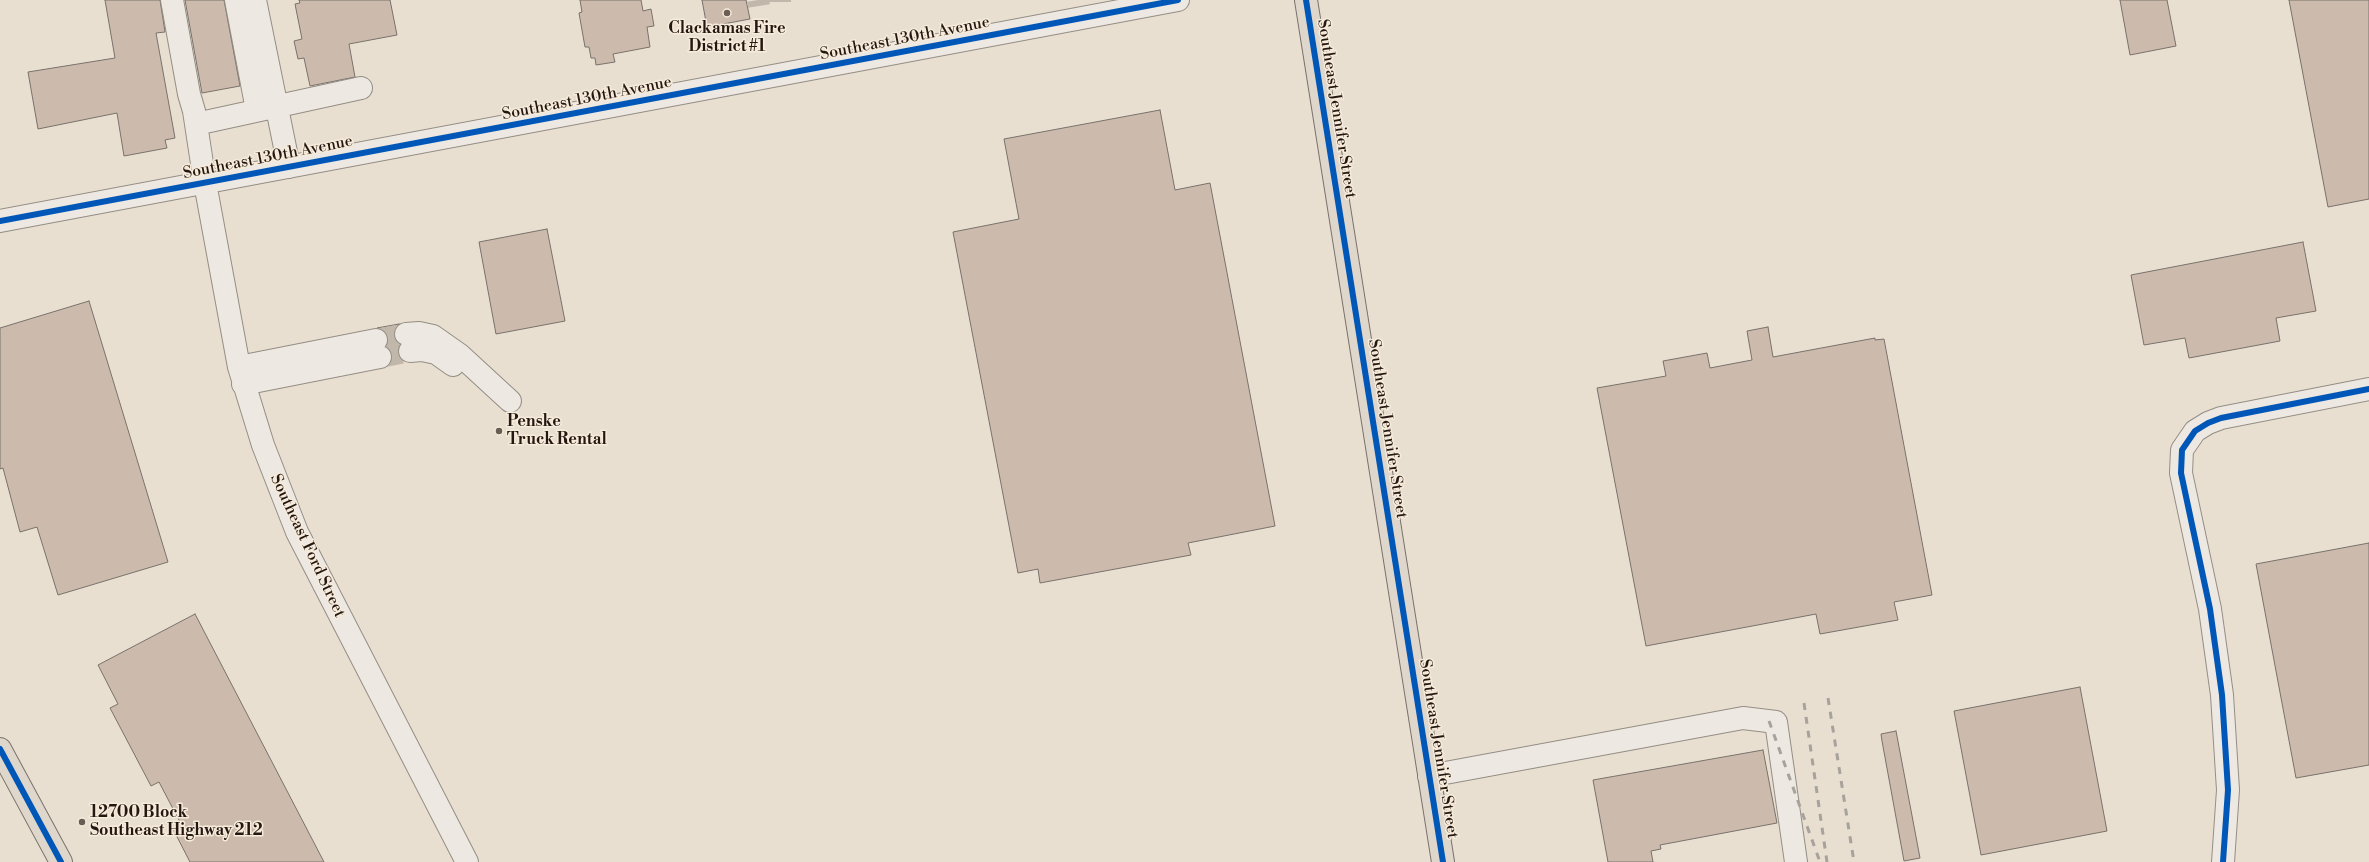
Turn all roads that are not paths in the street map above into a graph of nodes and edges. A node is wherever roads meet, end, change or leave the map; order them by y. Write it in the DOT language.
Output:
graph roads {
  1 [pos="172,0"];
  2 [pos="236,0"];
  3 [pos="255,0"];
  4 [pos="1178,0"];
  5 [pos="1306,0"];
  6 [pos="361,88"];
  7 [pos="267,108"];
  8 [pos="196,124"];
  9 [pos="289,167"];
  10 [pos="205,183"];
  11 [pos="0,221"];
  12 [pos="408,343"];
  13 [pos="378,349"];
  14 [pos="241,375"];
  15 [pos="2369,389"];
  16 [pos="501,403"];
  17 [pos="0,749"];
  18 [pos="1429,776"];
  19 [pos="61,862"];
  20 [pos="467,862"];
  21 [pos="1443,862"];
  22 [pos="1796,862"];
  23 [pos="2223,862"];
  1 -- 8 [label="street, Southeast Ford Street"];
  2 -- 7 [label="street"];
  3 -- 7 [label="street"];
  4 -- 9 [label="street, Southeast 130th Avenue"];
  5 -- 18 [label="main road, Southeast Jennifer Street"];
  6 -- 7 [label="street"];
  7 -- 8 [label="street"];
  7 -- 9 [label="street"];
  8 -- 10 [label="street, Southeast Ford Street"];
  9 -- 10 [label="street, Southeast 130th Avenue"];
  10 -- 11 [label="street, Southeast 130th Avenue"];
  10 -- 14 [label="street, Southeast Ford Street"];
  12 -- 16 [label="street"];
  13 -- 14 [label="street"];
  14 -- 20 [label="street, Southeast Ford Street"];
  15 -- 23 [label="street"];
  17 -- 19 [label="main road"];
  18 -- 21 [label="main road, Southeast Jennifer Street"];
  18 -- 22 [label="street"];
}
